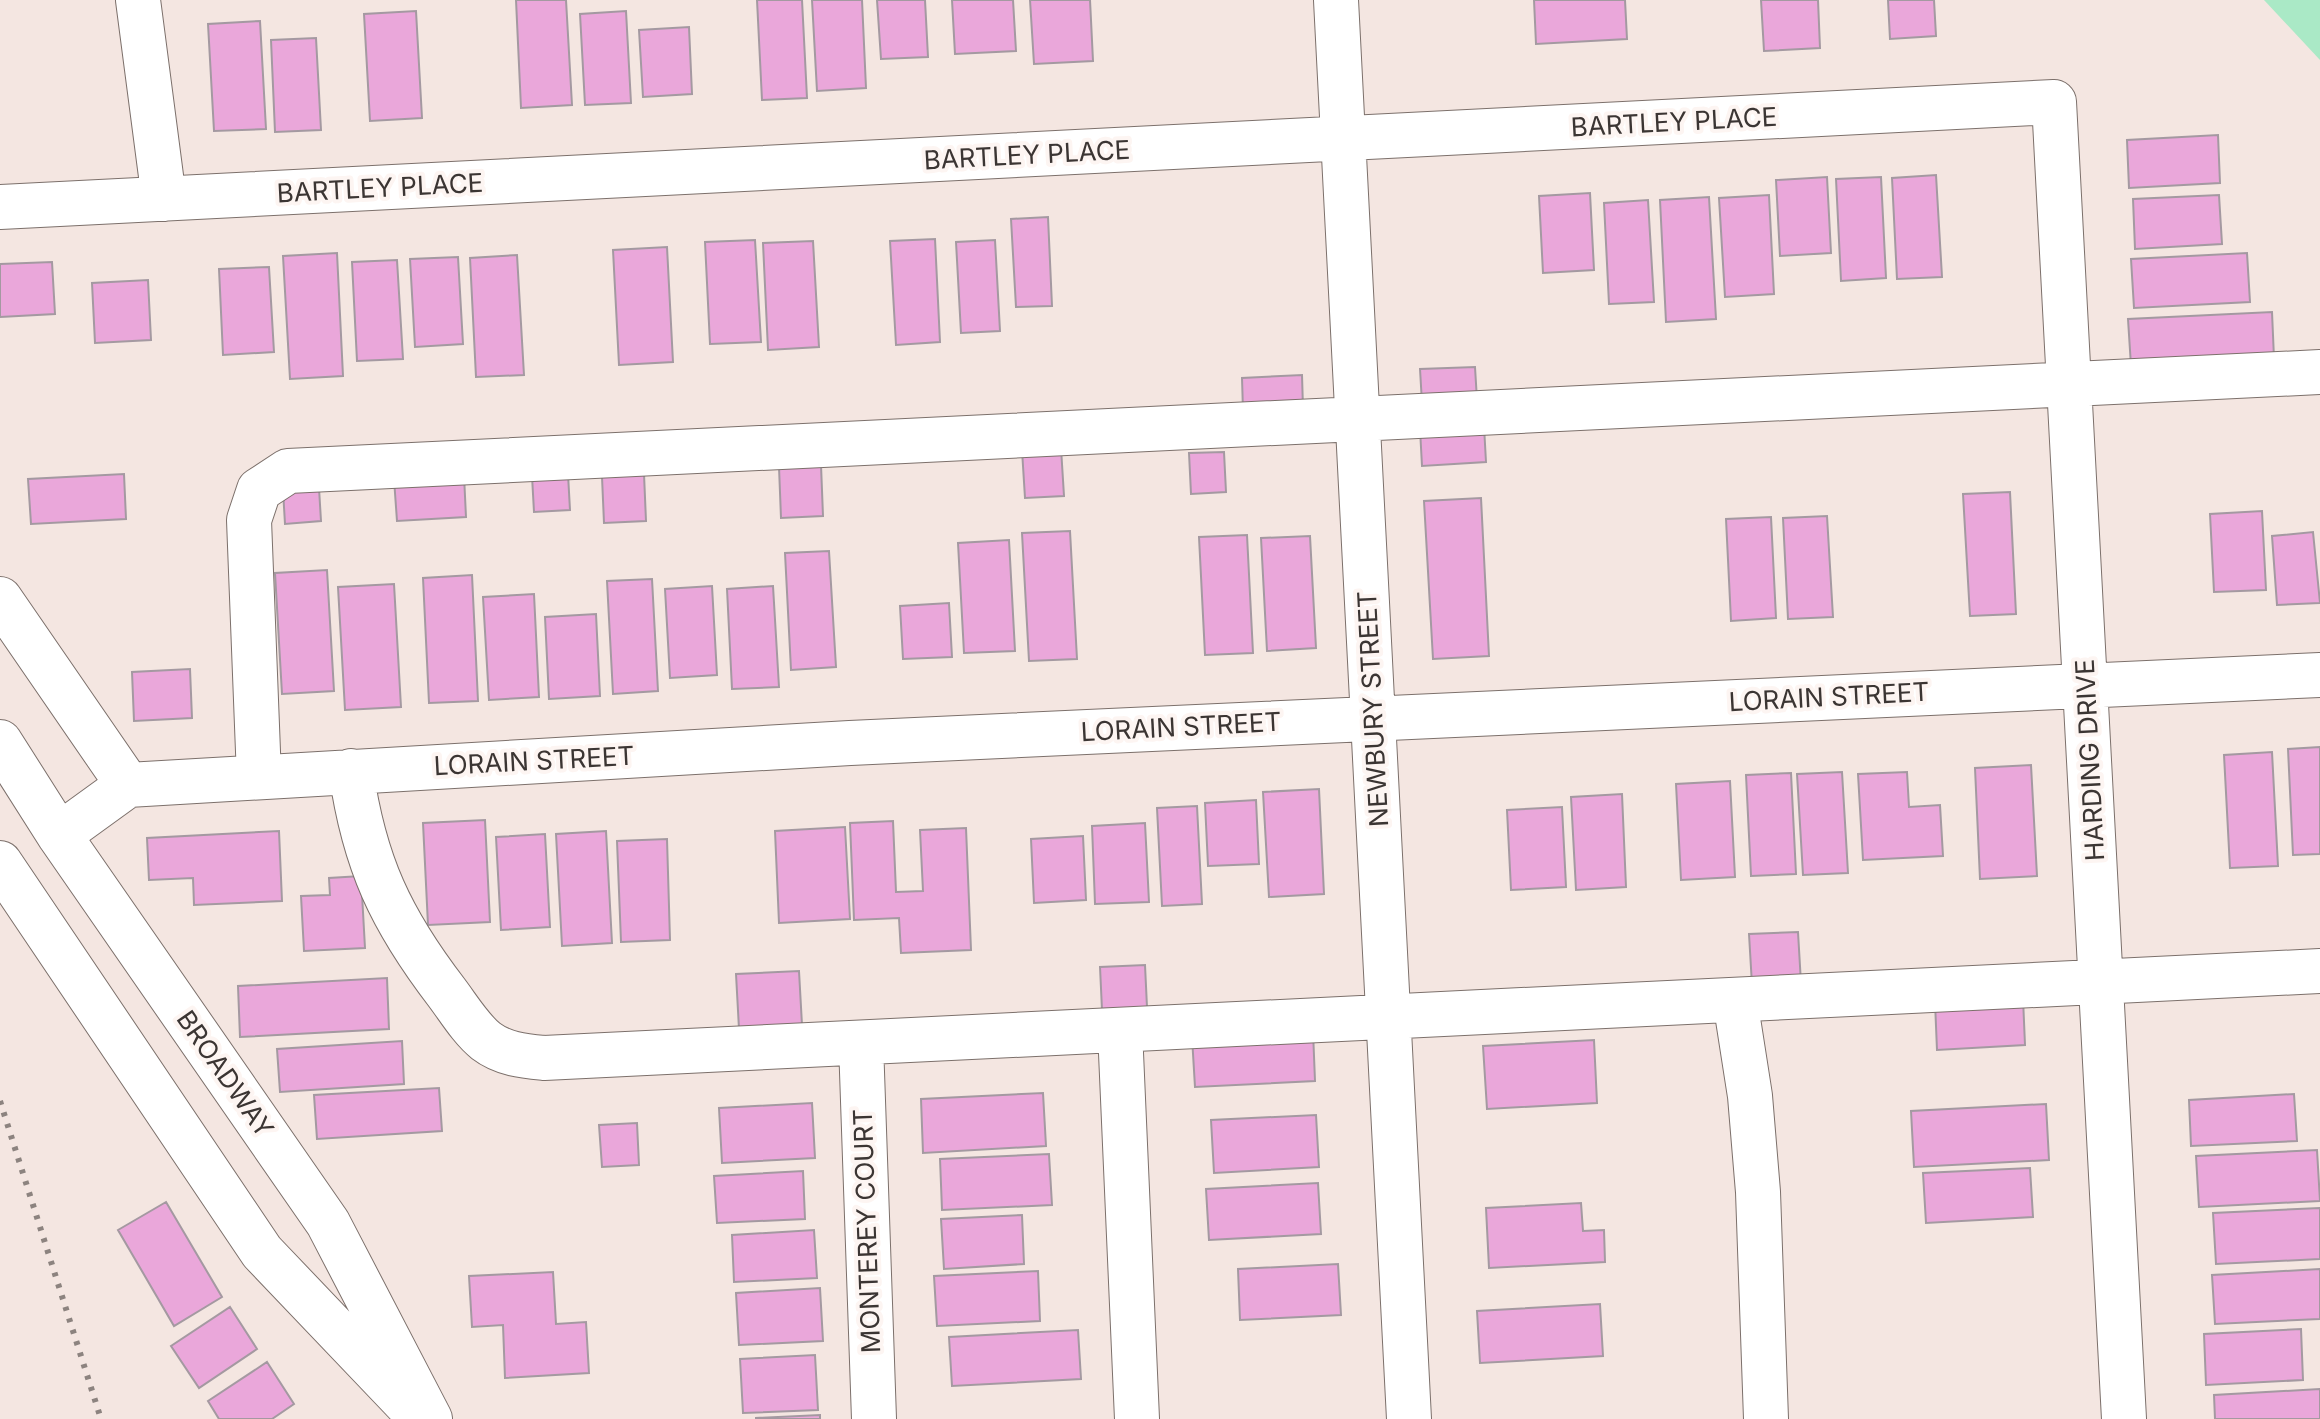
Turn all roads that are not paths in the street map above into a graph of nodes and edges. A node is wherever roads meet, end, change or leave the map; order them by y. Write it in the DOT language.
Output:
graph roads {
  1 [pos="138,0"];
  2 [pos="1336,0"];
  3 [pos="2054,102"];
  4 [pos="1344,139"];
  5 [pos="164,199"];
  6 [pos="0,207"];
  7 [pos="2320,372"];
  8 [pos="2069,385"];
  9 [pos="1358,418"];
  10 [pos="0,599"];
  11 [pos="2320,675"];
  12 [pos="2086,685"];
  13 [pos="1373,718"];
  14 [pos="0,742"];
  15 [pos="351,771"];
  16 [pos="259,777"];
  17 [pos="128,785"];
  18 [pos="59,835"];
  19 [pos="0,863"];
  20 [pos="2320,971"];
  21 [pos="2101,982"];
  22 [pos="1735,1000"];
  23 [pos="1388,1017"];
  24 [pos="1120,1030"];
  25 [pos="861,1043"];
  26 [pos="421,1419"];
  27 [pos="430,1419"];
  28 [pos="874,1419"];
  29 [pos="1137,1419"];
  30 [pos="1409,1419"];
  31 [pos="1766,1419"];
  32 [pos="2124,1419"];
  1 -- 5 [label="street"];
  2 -- 4 [label="street, NEWBURY STREET"];
  3 -- 4 [label="street, BARTLEY PLACE"];
  3 -- 8 [label="street, HARDING DRIVE"];
  4 -- 5 [label="street, BARTLEY PLACE"];
  4 -- 9 [label="street, NEWBURY STREET"];
  5 -- 6 [label="street, BARTLEY PLACE"];
  7 -- 8 [label="street"];
  8 -- 9 [label="street"];
  8 -- 12 [label="street, HARDING DRIVE"];
  9 -- 13 [label="street, NEWBURY STREET"];
  9 -- 16 [label="street"];
  10 -- 17 [label="street"];
  11 -- 12 [label="street, LORAIN STREET"];
  12 -- 13 [label="street, LORAIN STREET"];
  12 -- 21 [label="street, HARDING DRIVE"];
  13 -- 15 [label="street, LORAIN STREET"];
  13 -- 23 [label="street, NEWBURY STREET"];
  14 -- 18 [label="street, BROADWAY"];
  15 -- 16 [label="street, LORAIN STREET"];
  15 -- 25 [label="street"];
  16 -- 17 [label="street, LORAIN STREET"];
  17 -- 18 [label="street"];
  18 -- 27 [label="street, BROADWAY"];
  19 -- 26 [label="street"];
  20 -- 21 [label="street"];
  21 -- 22 [label="street"];
  21 -- 32 [label="street, HARDING DRIVE"];
  22 -- 23 [label="street"];
  22 -- 31 [label="street"];
  23 -- 24 [label="street"];
  23 -- 30 [label="street, NEWBURY STREET"];
  24 -- 25 [label="street"];
  24 -- 29 [label="street"];
  25 -- 28 [label="street, MONTEREY COURT"];
}
